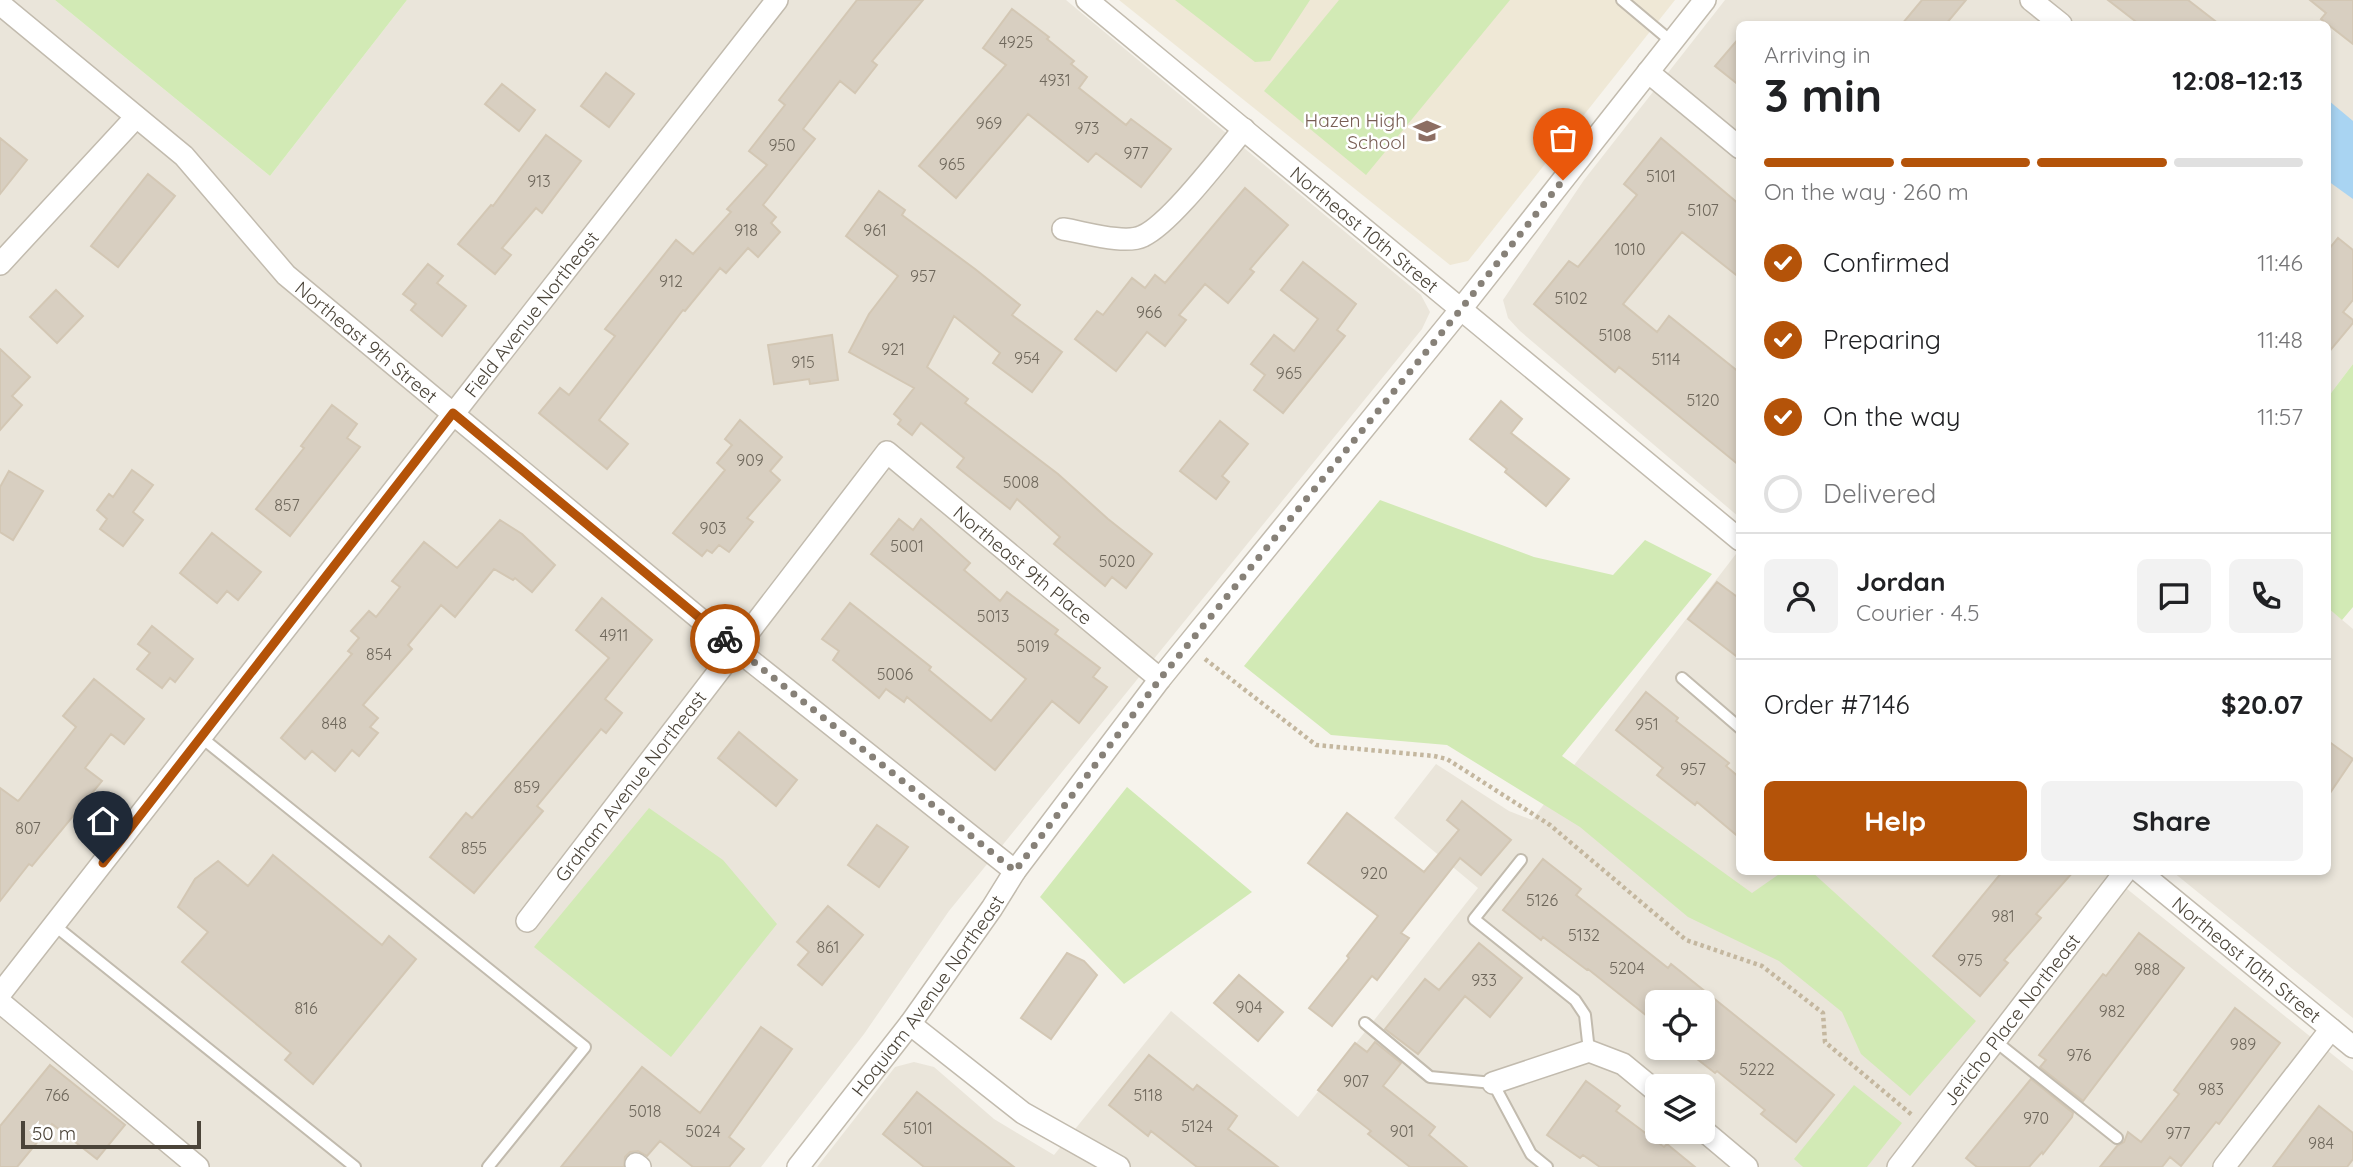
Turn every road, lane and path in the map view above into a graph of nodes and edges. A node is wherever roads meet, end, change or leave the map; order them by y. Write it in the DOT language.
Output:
graph roads {
  1 [pos="777,0"];
  2 [pos="1087,0"];
  3 [pos="1622,0"];
  4 [pos="1705,0"];
  5 [pos="2031,0"];
  6 [pos="0,4"];
  7 [pos="2057,21"];
  8 [pos="1672,42"];
  9 [pos="1648,72"];
  10 [pos="136,117"];
  11 [pos="1244,129"];
  12 [pos="1736,145"];
  13 [pos="1063,229"];
  14 [pos="0,264"];
  15 [pos="1461,309"];
  16 [pos="453,413"];
  17 [pos="887,452"];
  18 [pos="1736,537"];
  19 [pos="1188,645"];
  20 [pos="736,649"];
  21 [pos="1682,678"];
  22 [pos="1160,679"];
  23 [pos="1736,725"];
  24 [pos="202,738"];
  25 [pos="1521,860"];
  26 [pos="1015,871"];
  27 [pos="2123,875"];
  28 [pos="2144,875"];
  29 [pos="527,921"];
  30 [pos="54,925"];
  31 [pos="8,967"];
  32 [pos="0,993"];
  33 [pos="0,1002"];
  34 [pos="1365,1023"];
  35 [pos="910,1024"];
  36 [pos="2331,1028"];
  37 [pos="1995,1041"];
  38 [pos="2353,1047"];
  39 [pos="1589,1051"];
  40 [pos="1645,1082"];
  41 [pos="1493,1083"];
  42 [pos="1928,1128"];
  43 [pos="2117,1138"];
  44 [pos="1715,1140"];
  45 [pos="198,1167"];
  46 [pos="355,1167"];
  47 [pos="488,1167"];
  48 [pos="798,1167"];
  49 [pos="1119,1167"];
  50 [pos="1547,1167"];
  51 [pos="1747,1167"];
  52 [pos="1898,1167"];
  53 [pos="2224,1167"];
  1 -- 16 [label="street, Field Avenue Northeast"];
  2 -- 11 [label="street, Northeast 10th Street"];
  3 -- 8 [label="lane"];
  4 -- 8 [label="street, Hoquiam Avenue Northeast"];
  5 -- 7 [label="street"];
  6 -- 10 [label="street, Northeast 9th Street"];
  8 -- 9 [label="street, Hoquiam Avenue Northeast"];
  9 -- 12 [label="street"];
  9 -- 15 [label="street, Hoquiam Avenue Northeast"];
  10 -- 14 [label="street"];
  10 -- 16 [label="street, Northeast 9th Street"];
  11 -- 13 [label="street"];
  11 -- 15 [label="street, Northeast 10th Street"];
  15 -- 18 [label="street, Northeast 10th Street"];
  15 -- 19 [label="street, Hoquiam Avenue Northeast"];
  16 -- 20 [label="street, Northeast 9th Street"];
  16 -- 24 [label="street, Field Avenue Northeast"];
  17 -- 20 [label="street, Graham Avenue Northeast"];
  17 -- 22 [label="street, Northeast 9th Place"];
  19 -- 22 [label="street, Hoquiam Avenue Northeast"];
  19 -- 42 [label="path"];
  20 -- 26 [label="street, Northeast 9th Street"];
  20 -- 29 [label="street, Graham Avenue Northeast"];
  21 -- 23 [label="lane"];
  22 -- 26 [label="street, Hoquiam Avenue Northeast"];
  24 -- 30 [label="street, Field Avenue Northeast"];
  24 -- 47 [label="lane"];
  25 -- 39 [label="lane"];
  26 -- 35 [label="street, Hoquiam Avenue Northeast"];
  27 -- 37 [label="street, Jericho Place Northeast"];
  28 -- 36 [label="street, Northeast 10th Street"];
  30 -- 31 [label="street, Field Avenue Northeast"];
  30 -- 46 [label="lane"];
  31 -- 32 [label="street, Field Avenue Northeast"];
  33 -- 45 [label="street"];
  34 -- 41 [label="lane"];
  35 -- 48 [label="street, Hoquiam Avenue Northeast"];
  35 -- 49 [label="street"];
  36 -- 38 [label="street, Northeast 10th Street"];
  36 -- 53 [label="street"];
  37 -- 42 [label="street, Jericho Place Northeast"];
  37 -- 43 [label="lane"];
  39 -- 40 [label="street"];
  39 -- 41 [label="street"];
  41 -- 50 [label="lane"];
  42 -- 52 [label="street, Jericho Place Northeast"];
  44 -- 51 [label="street"];
}
